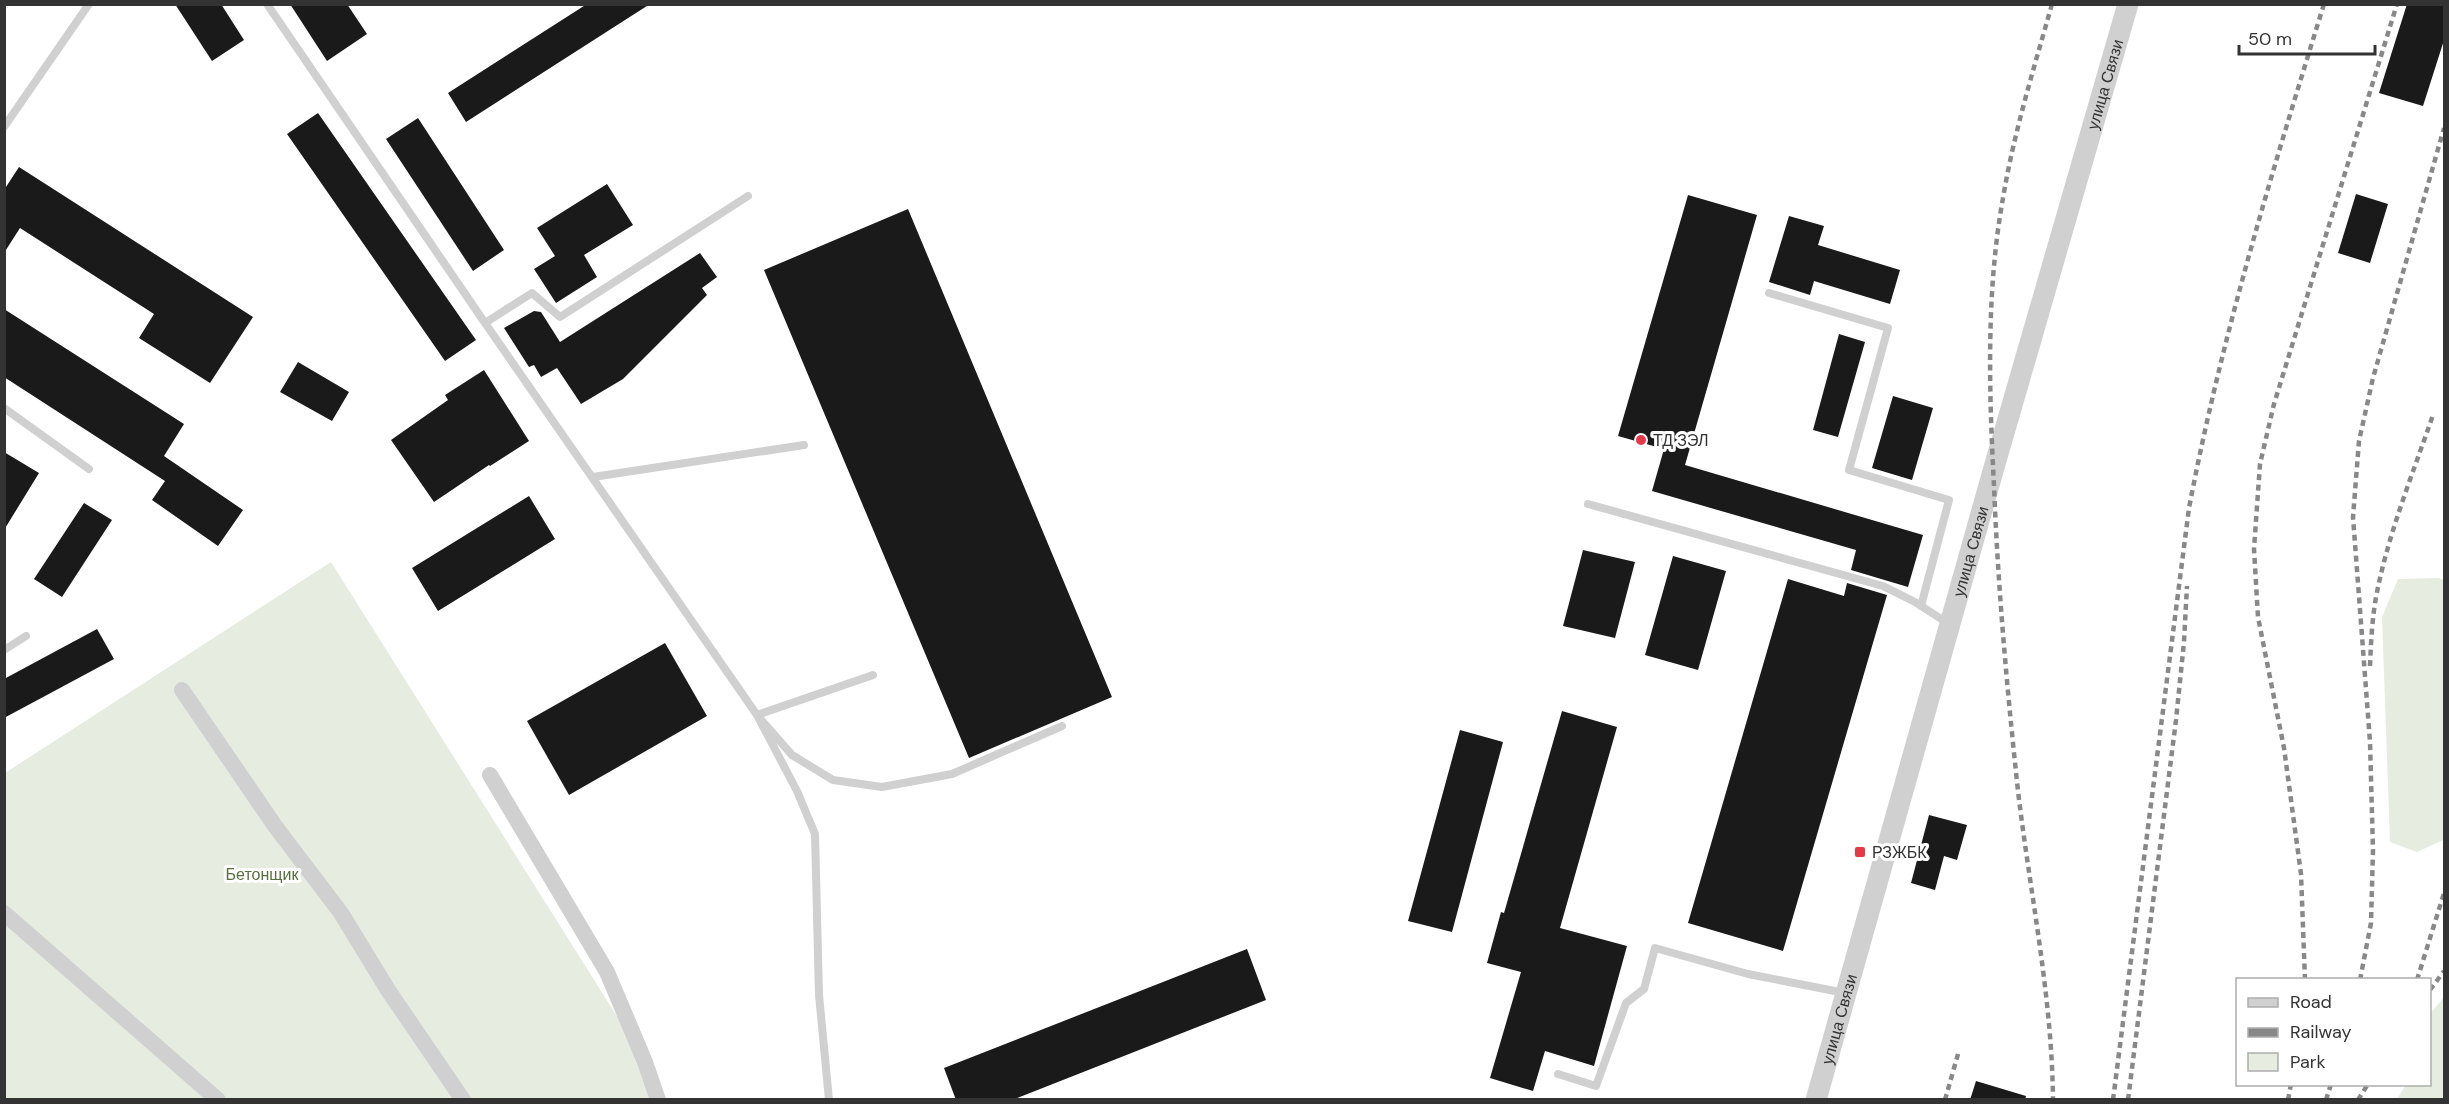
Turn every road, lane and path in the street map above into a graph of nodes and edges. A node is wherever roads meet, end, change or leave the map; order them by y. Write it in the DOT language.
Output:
graph roads {
  1 [pos="89,4"];
  2 [pos="267,4"];
  3 [pos="2128,4"];
  4 [pos="4,127"];
  5 [pos="748,196"];
  6 [pos="1769,292"];
  7 [pos="485,323"];
  8 [pos="4,408"];
  9 [pos="804,445"];
  10 [pos="89,469"];
  11 [pos="593,477"];
  12 [pos="1588,504"];
  13 [pos="1921,606"];
  14 [pos="1950,624"];
  15 [pos="26,636"];
  16 [pos="4,650"];
  17 [pos="873,675"];
  18 [pos="182,690"];
  19 [pos="758,715"];
  20 [pos="1062,726"];
  21 [pos="490,775"];
  22 [pos="4,913"];
  23 [pos="1846,993"];
  24 [pos="1558,1074"];
  25 [pos="218,1100"];
  26 [pos="463,1100"];
  27 [pos="658,1100"];
  28 [pos="829,1100"];
  29 [pos="1816,1100"];
  1 -- 4 [label="lane"];
  2 -- 7 [label="lane"];
  3 -- 14 [label="street, улица Связи"];
  5 -- 7 [label="lane"];
  6 -- 13 [label="lane"];
  7 -- 11 [label="lane"];
  8 -- 10 [label="lane"];
  9 -- 11 [label="lane"];
  11 -- 19 [label="lane"];
  12 -- 13 [label="lane"];
  13 -- 14 [label="lane"];
  14 -- 23 [label="street, улица Связи"];
  15 -- 16 [label="lane"];
  17 -- 19 [label="lane"];
  18 -- 26 [label="street"];
  19 -- 20 [label="lane"];
  19 -- 28 [label="lane"];
  21 -- 27 [label="street"];
  22 -- 25 [label="street"];
  23 -- 24 [label="lane"];
  23 -- 29 [label="street, улица Связи"];
}
